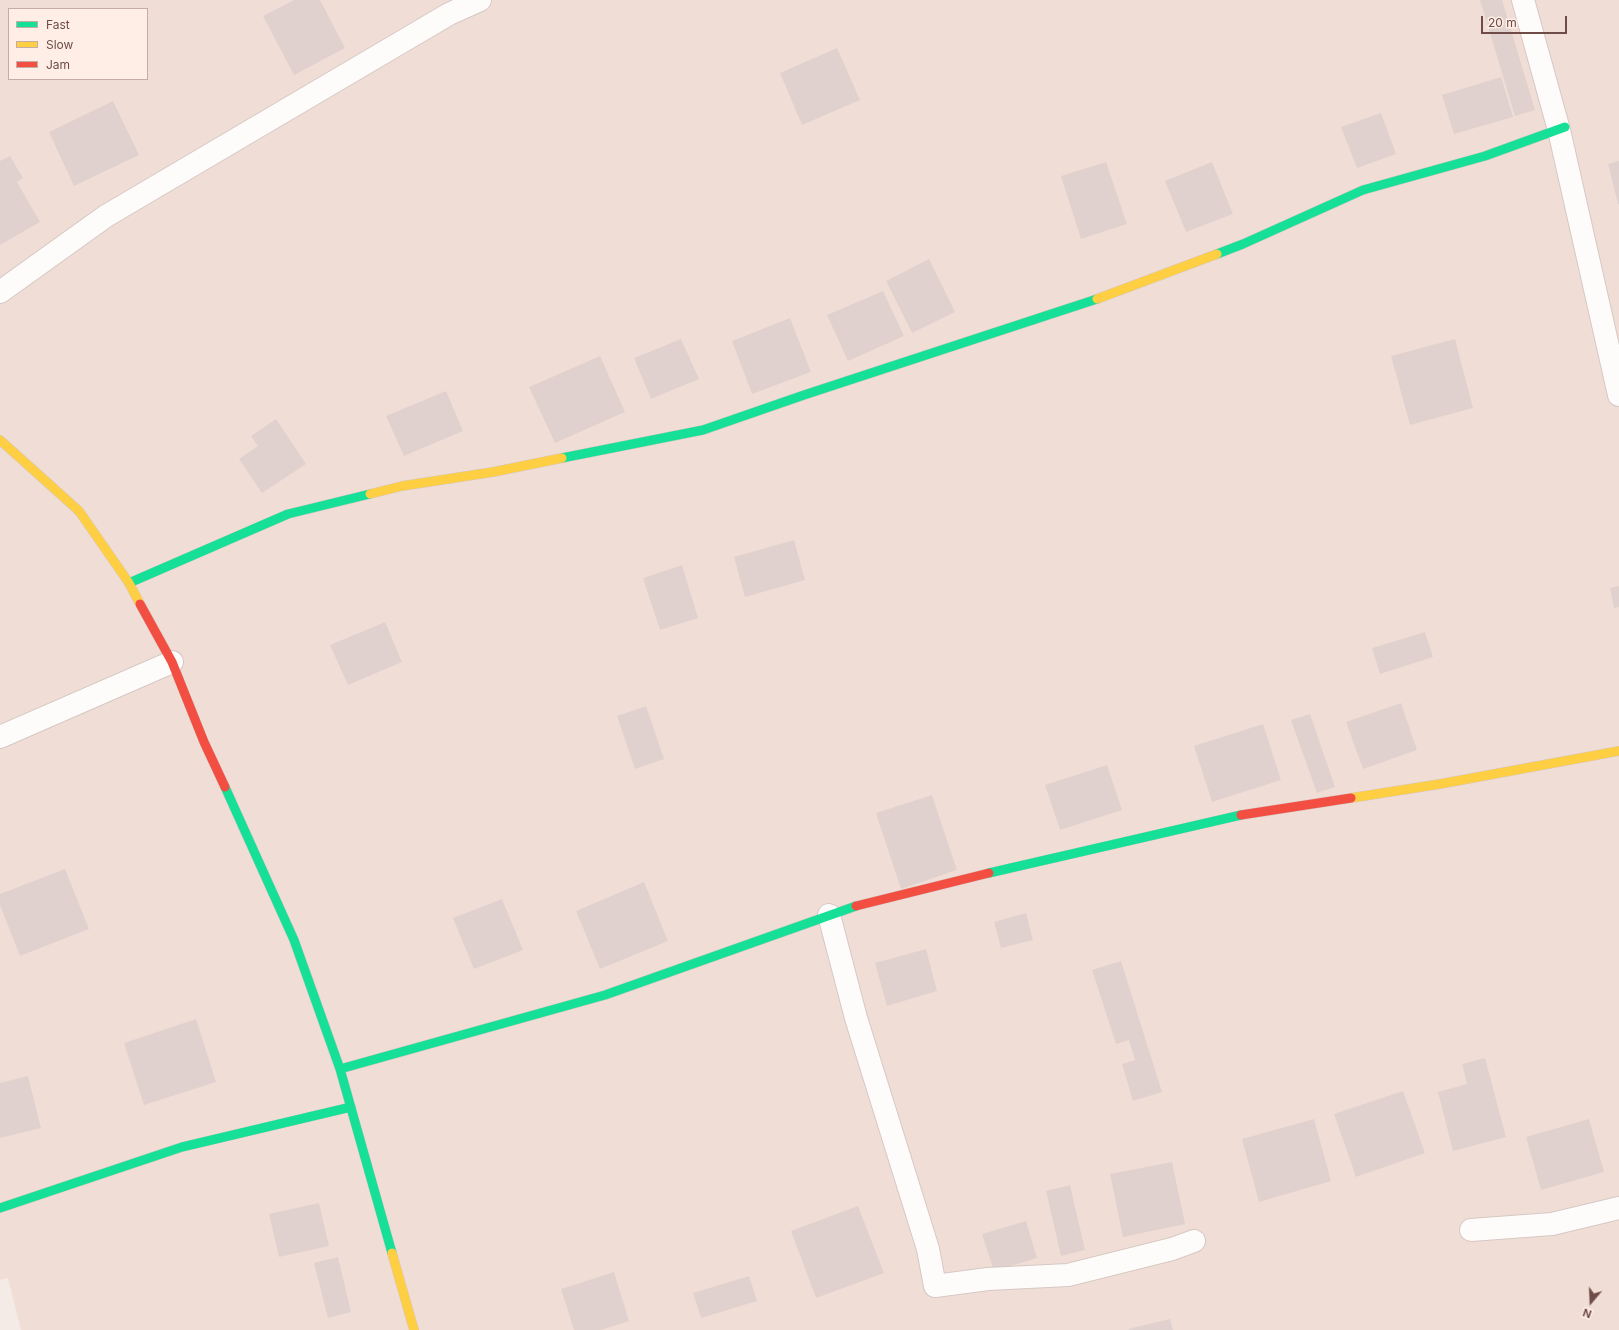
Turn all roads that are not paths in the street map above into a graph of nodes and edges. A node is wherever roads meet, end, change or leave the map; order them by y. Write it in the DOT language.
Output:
graph roads {
  1 [pos="480,0"];
  2 [pos="1524,0"];
  3 [pos="1562,129"];
  4 [pos="0,292"];
  5 [pos="1619,395"];
  6 [pos="0,440"];
  7 [pos="130,583"];
  8 [pos="172,662"];
  9 [pos="0,737"];
  10 [pos="1619,752"];
  11 [pos="829,915"];
  12 [pos="340,1069"];
  13 [pos="351,1107"];
  14 [pos="0,1208"];
  15 [pos="1619,1208"];
  16 [pos="1471,1230"];
  17 [pos="1194,1241"];
  18 [pos="414,1330"];
  1 -- 4 [label="street"];
  2 -- 3 [label="street"];
  3 -- 5 [label="street"];
  3 -- 7 [label="street"];
  6 -- 7 [label="street"];
  7 -- 8 [label="street"];
  8 -- 9 [label="street"];
  8 -- 12 [label="street"];
  10 -- 11 [label="street"];
  11 -- 12 [label="street"];
  11 -- 17 [label="street"];
  12 -- 13 [label="street"];
  13 -- 14 [label="street"];
  13 -- 18 [label="street"];
  15 -- 16 [label="street"];
}
